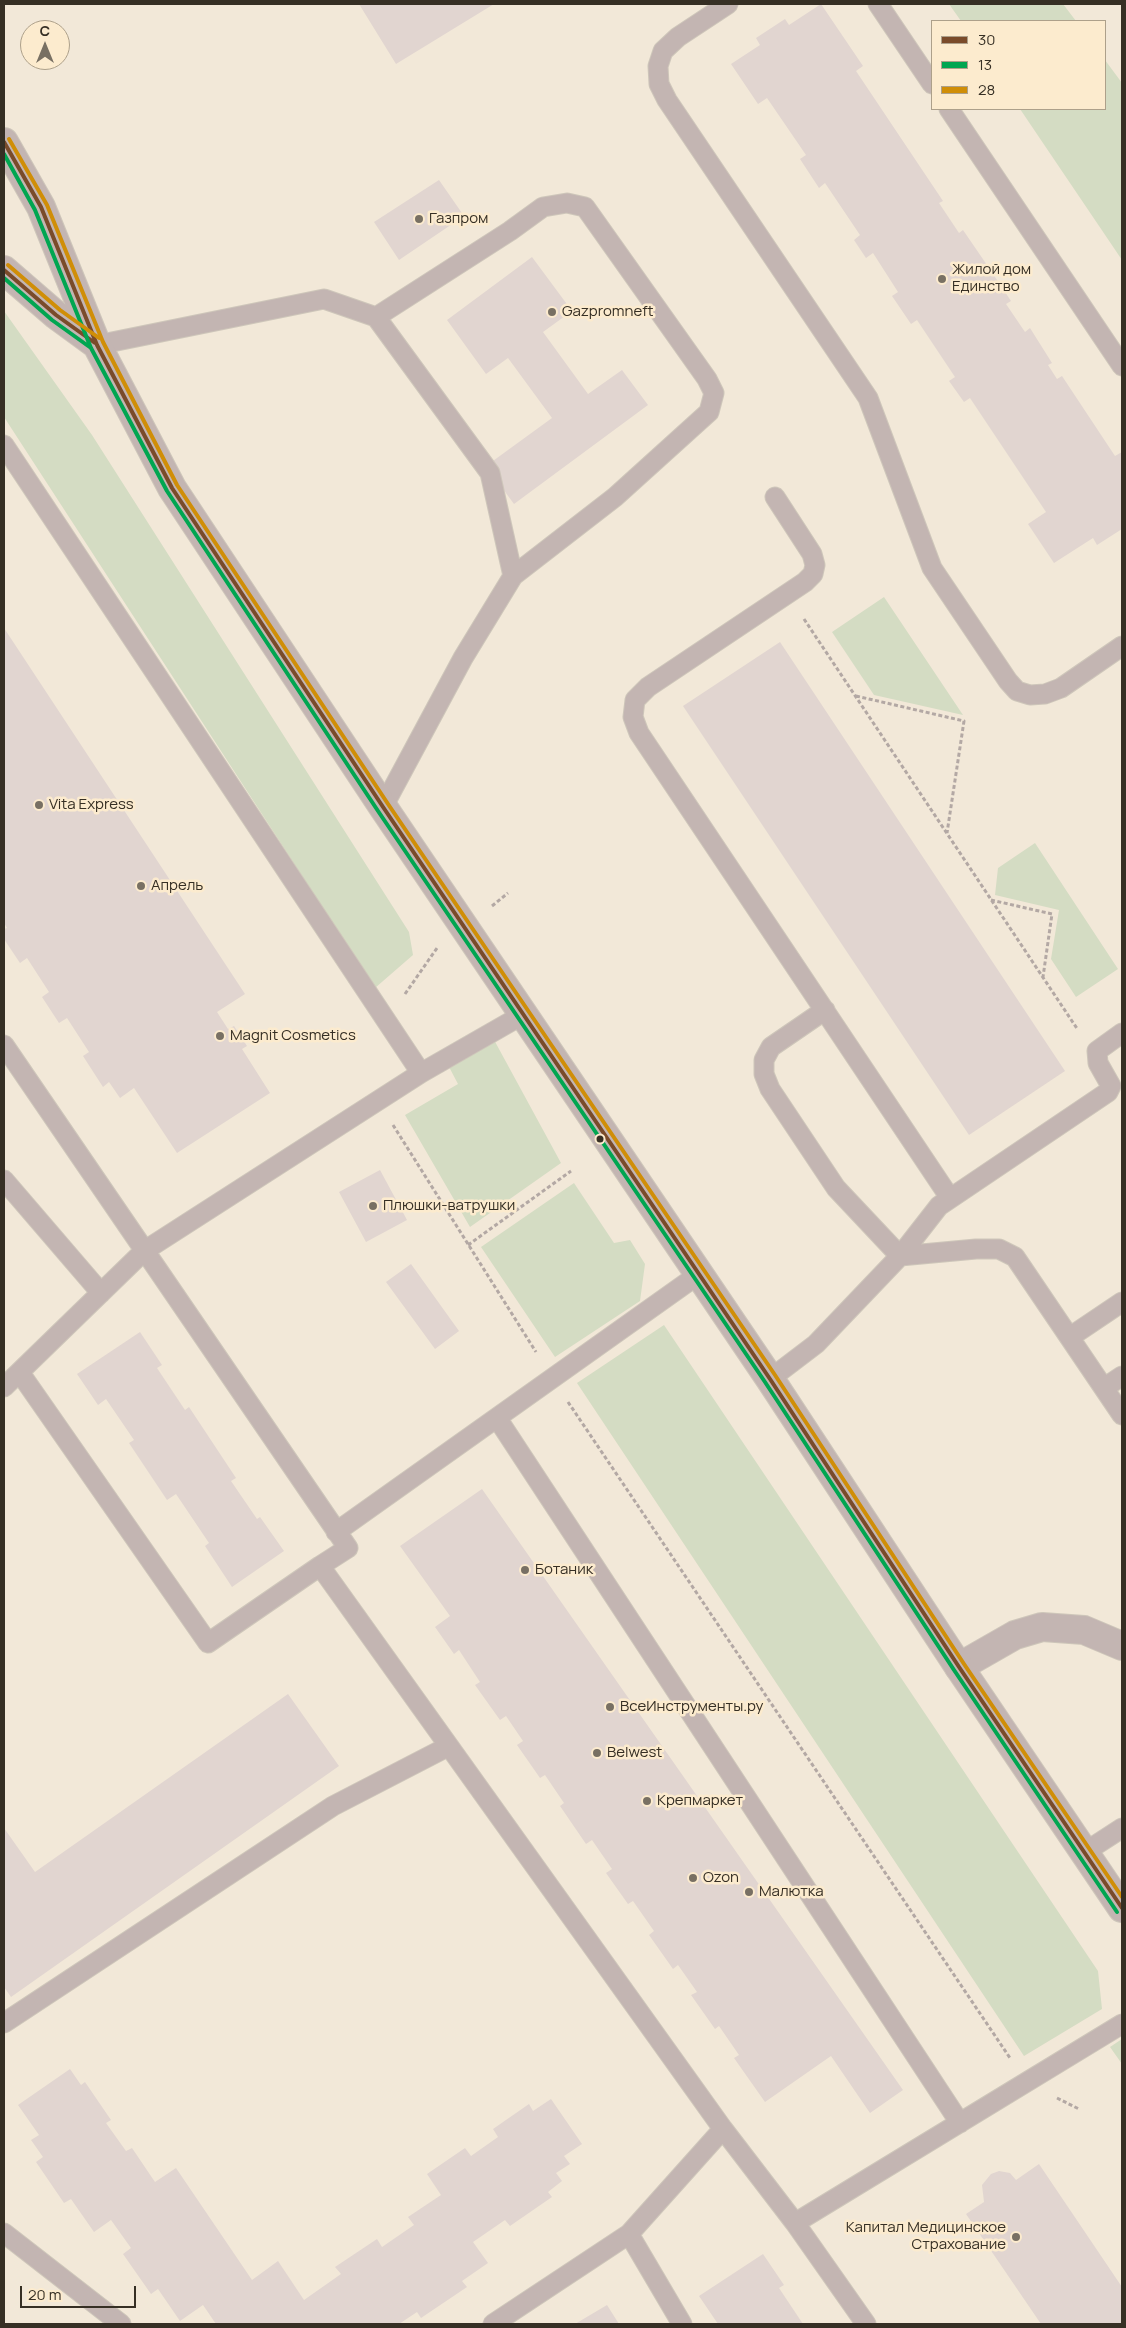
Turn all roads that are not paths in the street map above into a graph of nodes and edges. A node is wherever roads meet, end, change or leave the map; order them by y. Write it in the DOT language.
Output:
graph roads {
  1 [pos="728,4"];
  2 [pos="878,4"];
  3 [pos="931,83"];
  4 [pos="950,110"];
  5 [pos="4,142"];
  6 [pos="4,270"];
  7 [pos="376,317"];
  8 [pos="97,344"];
  9 [pos="1122,366"];
  10 [pos="4,445"];
  11 [pos="775,497"];
  12 [pos="513,576"];
  13 [pos="1122,646"];
  14 [pos="382,807"];
  15 [pos="825,1010"];
  16 [pos="524,1014"];
  17 [pos="1122,1033"];
  18 [pos="4,1045"];
  19 [pos="421,1073"];
  20 [pos="4,1180"];
  21 [pos="950,1198"];
  22 [pos="144,1250"];
  23 [pos="900,1256"];
  24 [pos="699,1274"];
  25 [pos="101,1293"];
  26 [pos="1122,1302"];
  27 [pos="1070,1337"];
  28 [pos="20,1373"];
  29 [pos="1122,1376"];
  30 [pos="770,1379"];
  31 [pos="4,1387"];
  32 [pos="1104,1388"];
  33 [pos="1122,1415"];
  34 [pos="497,1418"];
  35 [pos="336,1532"];
  36 [pos="320,1566"];
  37 [pos="1122,1646"];
  38 [pos="959,1667"];
  39 [pos="449,1746"];
  40 [pos="1122,1828"];
  41 [pos="1085,1852"];
  42 [pos="1122,1908"];
  43 [pos="4,2023"];
  44 [pos="1122,2024"];
  45 [pos="960,2123"];
  46 [pos="723,2129"];
  47 [pos="796,2223"];
  48 [pos="4,2232"];
  49 [pos="629,2234"];
  50 [pos="121,2324"];
  51 [pos="493,2324"];
  52 [pos="682,2324"];
  53 [pos="866,2324"];
  1 -- 13 [label="lane"];
  2 -- 3 [label="lane"];
  4 -- 9 [label="lane"];
  5 -- 8 [label="street"];
  6 -- 8 [label="street"];
  7 -- 8 [label="lane"];
  7 -- 12 [label="lane"];
  7 -- 12 [label="lane"];
  8 -- 14 [label="street"];
  10 -- 19 [label="lane"];
  11 -- 15 [label="lane"];
  12 -- 14 [label="lane"];
  14 -- 16 [label="street"];
  15 -- 21 [label="lane"];
  15 -- 23 [label="lane"];
  16 -- 19 [label="lane"];
  16 -- 24 [label="street"];
  17 -- 21 [label="lane"];
  18 -- 22 [label="lane"];
  19 -- 22 [label="lane"];
  20 -- 25 [label="lane"];
  21 -- 23 [label="lane"];
  22 -- 25 [label="lane"];
  22 -- 35 [label="lane"];
  23 -- 27 [label="lane"];
  23 -- 30 [label="lane"];
  24 -- 30 [label="street"];
  24 -- 34 [label="lane"];
  25 -- 28 [label="lane"];
  26 -- 27 [label="lane"];
  27 -- 32 [label="lane"];
  28 -- 31 [label="lane"];
  28 -- 36 [label="lane"];
  29 -- 32 [label="lane"];
  30 -- 38 [label="street"];
  32 -- 33 [label="lane"];
  34 -- 35 [label="lane"];
  34 -- 45 [label="lane"];
  35 -- 36 [label="lane"];
  36 -- 39 [label="lane"];
  37 -- 38 [label="street"];
  38 -- 41 [label="street"];
  39 -- 43 [label="lane"];
  39 -- 46 [label="lane"];
  40 -- 41 [label="lane"];
  41 -- 42 [label="street"];
  44 -- 45 [label="lane"];
  45 -- 47 [label="lane"];
  46 -- 47 [label="lane"];
  46 -- 49 [label="lane"];
  47 -- 53 [label="lane"];
  48 -- 50 [label="lane"];
  49 -- 51 [label="lane"];
  49 -- 52 [label="lane"];
}
